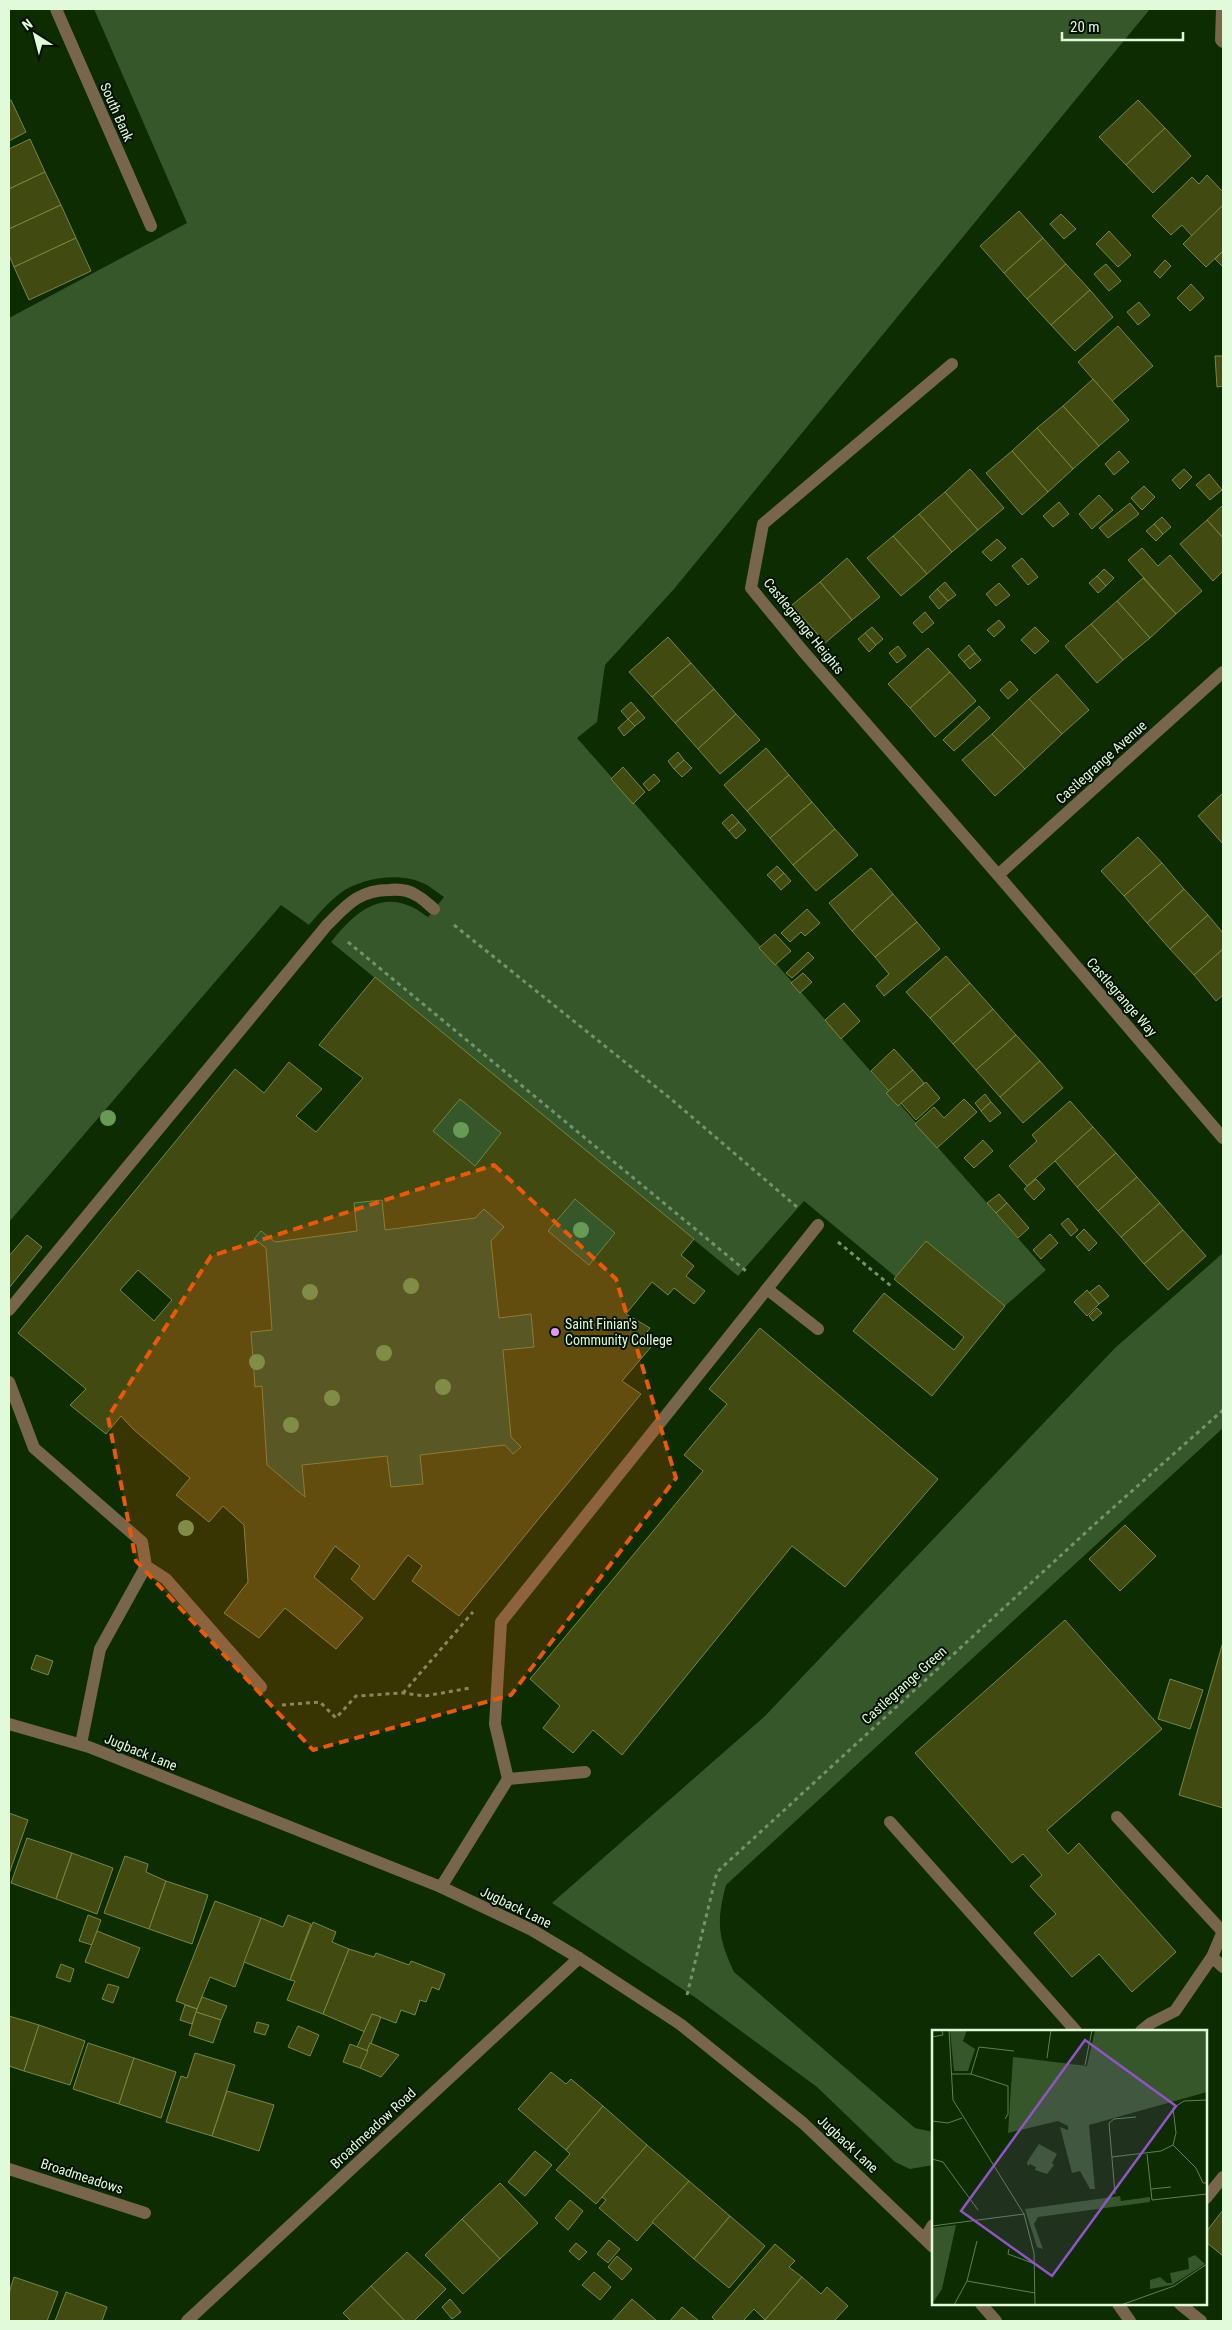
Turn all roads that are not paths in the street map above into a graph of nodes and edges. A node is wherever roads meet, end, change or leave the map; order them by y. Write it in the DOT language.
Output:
graph roads {
  1 [pos="56,9"];
  2 [pos="1222,9"];
  3 [pos="1223,42"];
  4 [pos="151,226"];
  5 [pos="952,364"];
  6 [pos="1223,672"];
  7 [pos="998,875"];
  8 [pos="434,909"];
  9 [pos="1223,1138"];
  10 [pos="818,1226"];
  11 [pos="767,1289"];
  12 [pos="9,1310"];
  13 [pos="818,1329"];
  14 [pos="9,1382"];
  15 [pos="146,1566"];
  16 [pos="261,1687"];
  17 [pos="9,1724"];
  18 [pos="81,1744"];
  19 [pos="584,1772"];
  20 [pos="508,1779"];
  21 [pos="1117,1817"];
  22 [pos="890,1822"];
  23 [pos="441,1887"];
  24 [pos="1223,1931"];
  25 [pos="1212,1957"];
  26 [pos="579,1958"];
  27 [pos="1223,1967"];
  28 [pos="1155,2027"];
  29 [pos="1075,2030"];
  30 [pos="9,2169"];
  31 [pos="1223,2177"];
  32 [pos="1207,2197"];
  33 [pos="145,2213"];
  34 [pos="932,2230"];
  35 [pos="929,2243"];
  36 [pos="982,2305"];
  37 [pos="1119,2305"];
  38 [pos="1181,2305"];
  39 [pos="187,2321"];
  40 [pos="996,2321"];
  41 [pos="1130,2321"];
  42 [pos="1201,2321"];
  1 -- 4 [label="street, South Bank"];
  2 -- 3 [label="street"];
  5 -- 7 [label="street, Castlegrange Heights"];
  6 -- 7 [label="street, Castlegrange Avenue"];
  7 -- 9 [label="street, Castlegrange Way"];
  8 -- 12 [label="street"];
  10 -- 11 [label="street"];
  11 -- 13 [label="street"];
  11 -- 20 [label="street"];
  14 -- 15 [label="street"];
  15 -- 16 [label="street"];
  15 -- 18 [label="street"];
  17 -- 18 [label="street, Jugback Lane"];
  18 -- 23 [label="street, Jugback Lane"];
  19 -- 20 [label="street"];
  20 -- 23 [label="street"];
  21 -- 24 [label="street"];
  22 -- 29 [label="street"];
  23 -- 26 [label="street, Jugback Lane"];
  24 -- 25 [label="street"];
  25 -- 27 [label="street"];
  25 -- 28 [label="street"];
  26 -- 35 [label="street, Jugback Lane"];
  26 -- 39 [label="street, Broadmeadow Road"];
  30 -- 33 [label="street, Broadmeadows"];
  31 -- 32 [label="street"];
  34 -- 35 [label="street"];
  36 -- 40 [label="street"];
  37 -- 41 [label="street"];
  38 -- 42 [label="street"];
}
